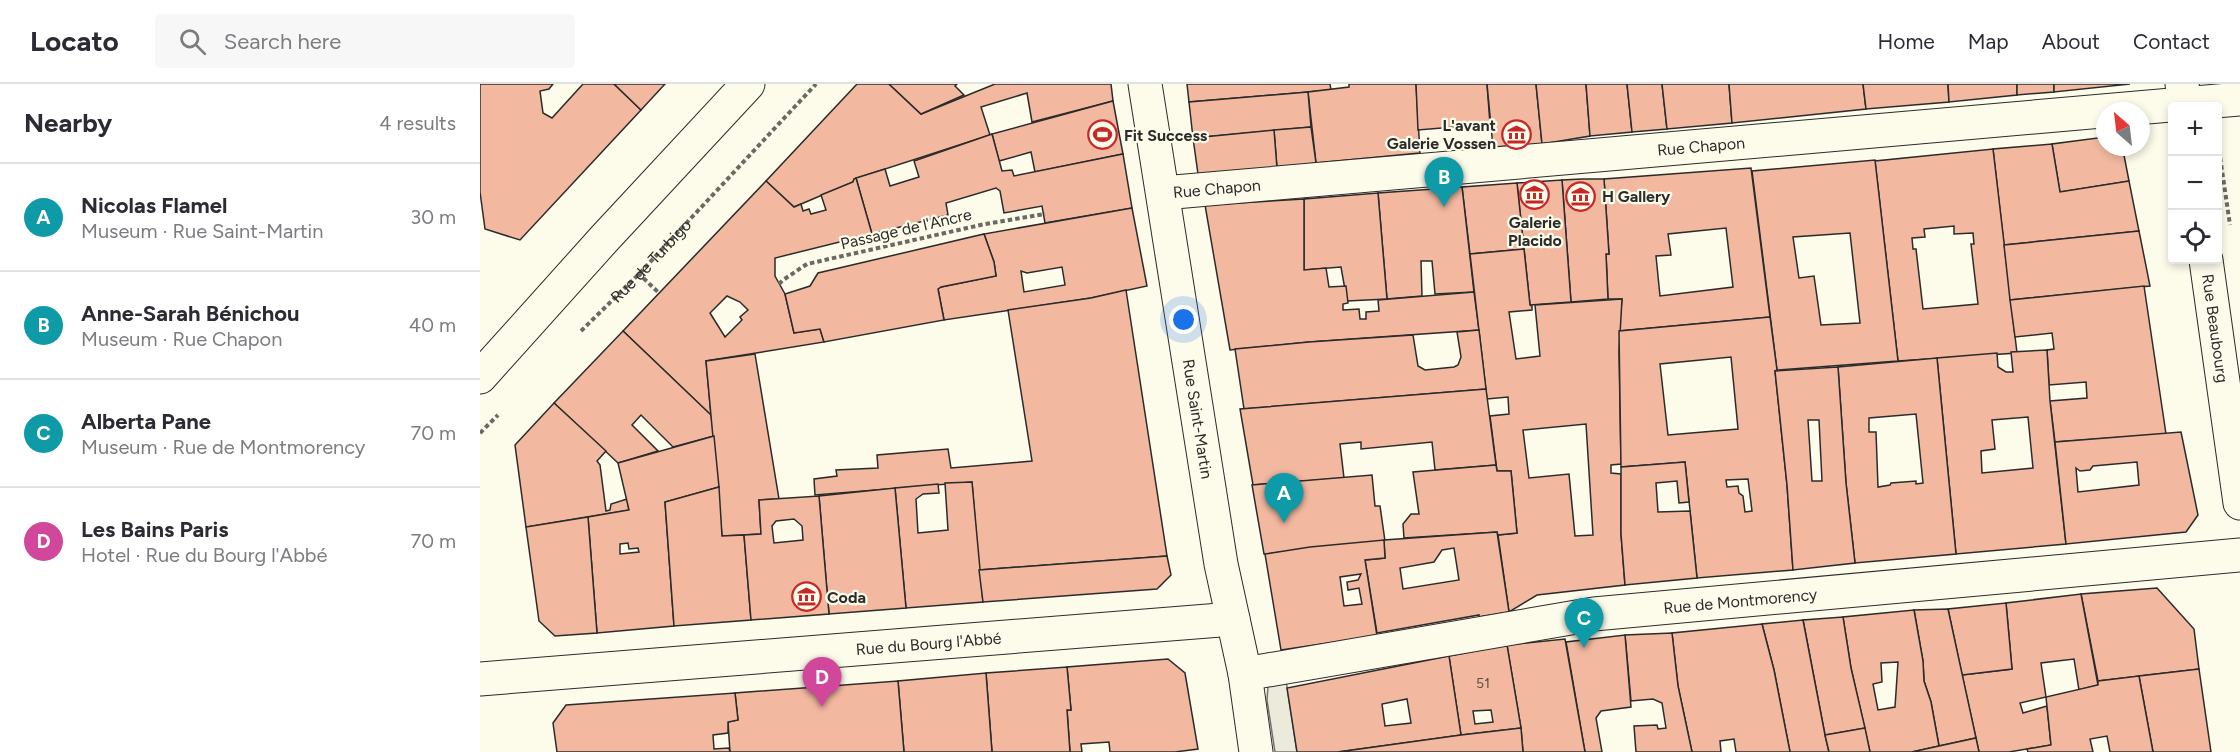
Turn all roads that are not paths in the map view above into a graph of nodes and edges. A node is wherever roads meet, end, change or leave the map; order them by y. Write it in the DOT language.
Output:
graph roads {
  1 [pos="748,84"];
  2 [pos="1145,84"];
  3 [pos="2184,98"];
  4 [pos="2240,99"];
  5 [pos="1163,193"];
  6 [pos="2207,264"];
  7 [pos="480,377"];
  8 [pos="2240,503"];
  9 [pos="2240,555"];
  10 [pos="1233,619"];
  11 [pos="1245,674"];
  12 [pos="480,679"];
  13 [pos="1256,752"];
  1 -- 7 [label="street"];
  2 -- 5 [label="street, Rue Saint-Martin"];
  3 -- 4 [label="street, Rue Chapon"];
  3 -- 5 [label="street, Rue Chapon"];
  5 -- 10 [label="street, Rue Saint-Martin"];
  6 -- 8 [label="street, Rue Beaubourg"];
  9 -- 11 [label="street, Rue de Montmorency"];
  10 -- 11 [label="street, Rue Saint-Martin"];
  10 -- 12 [label="street, Rue du Bourg l'Abbé"];
  11 -- 13 [label="street, Rue Saint-Martin"];
}
